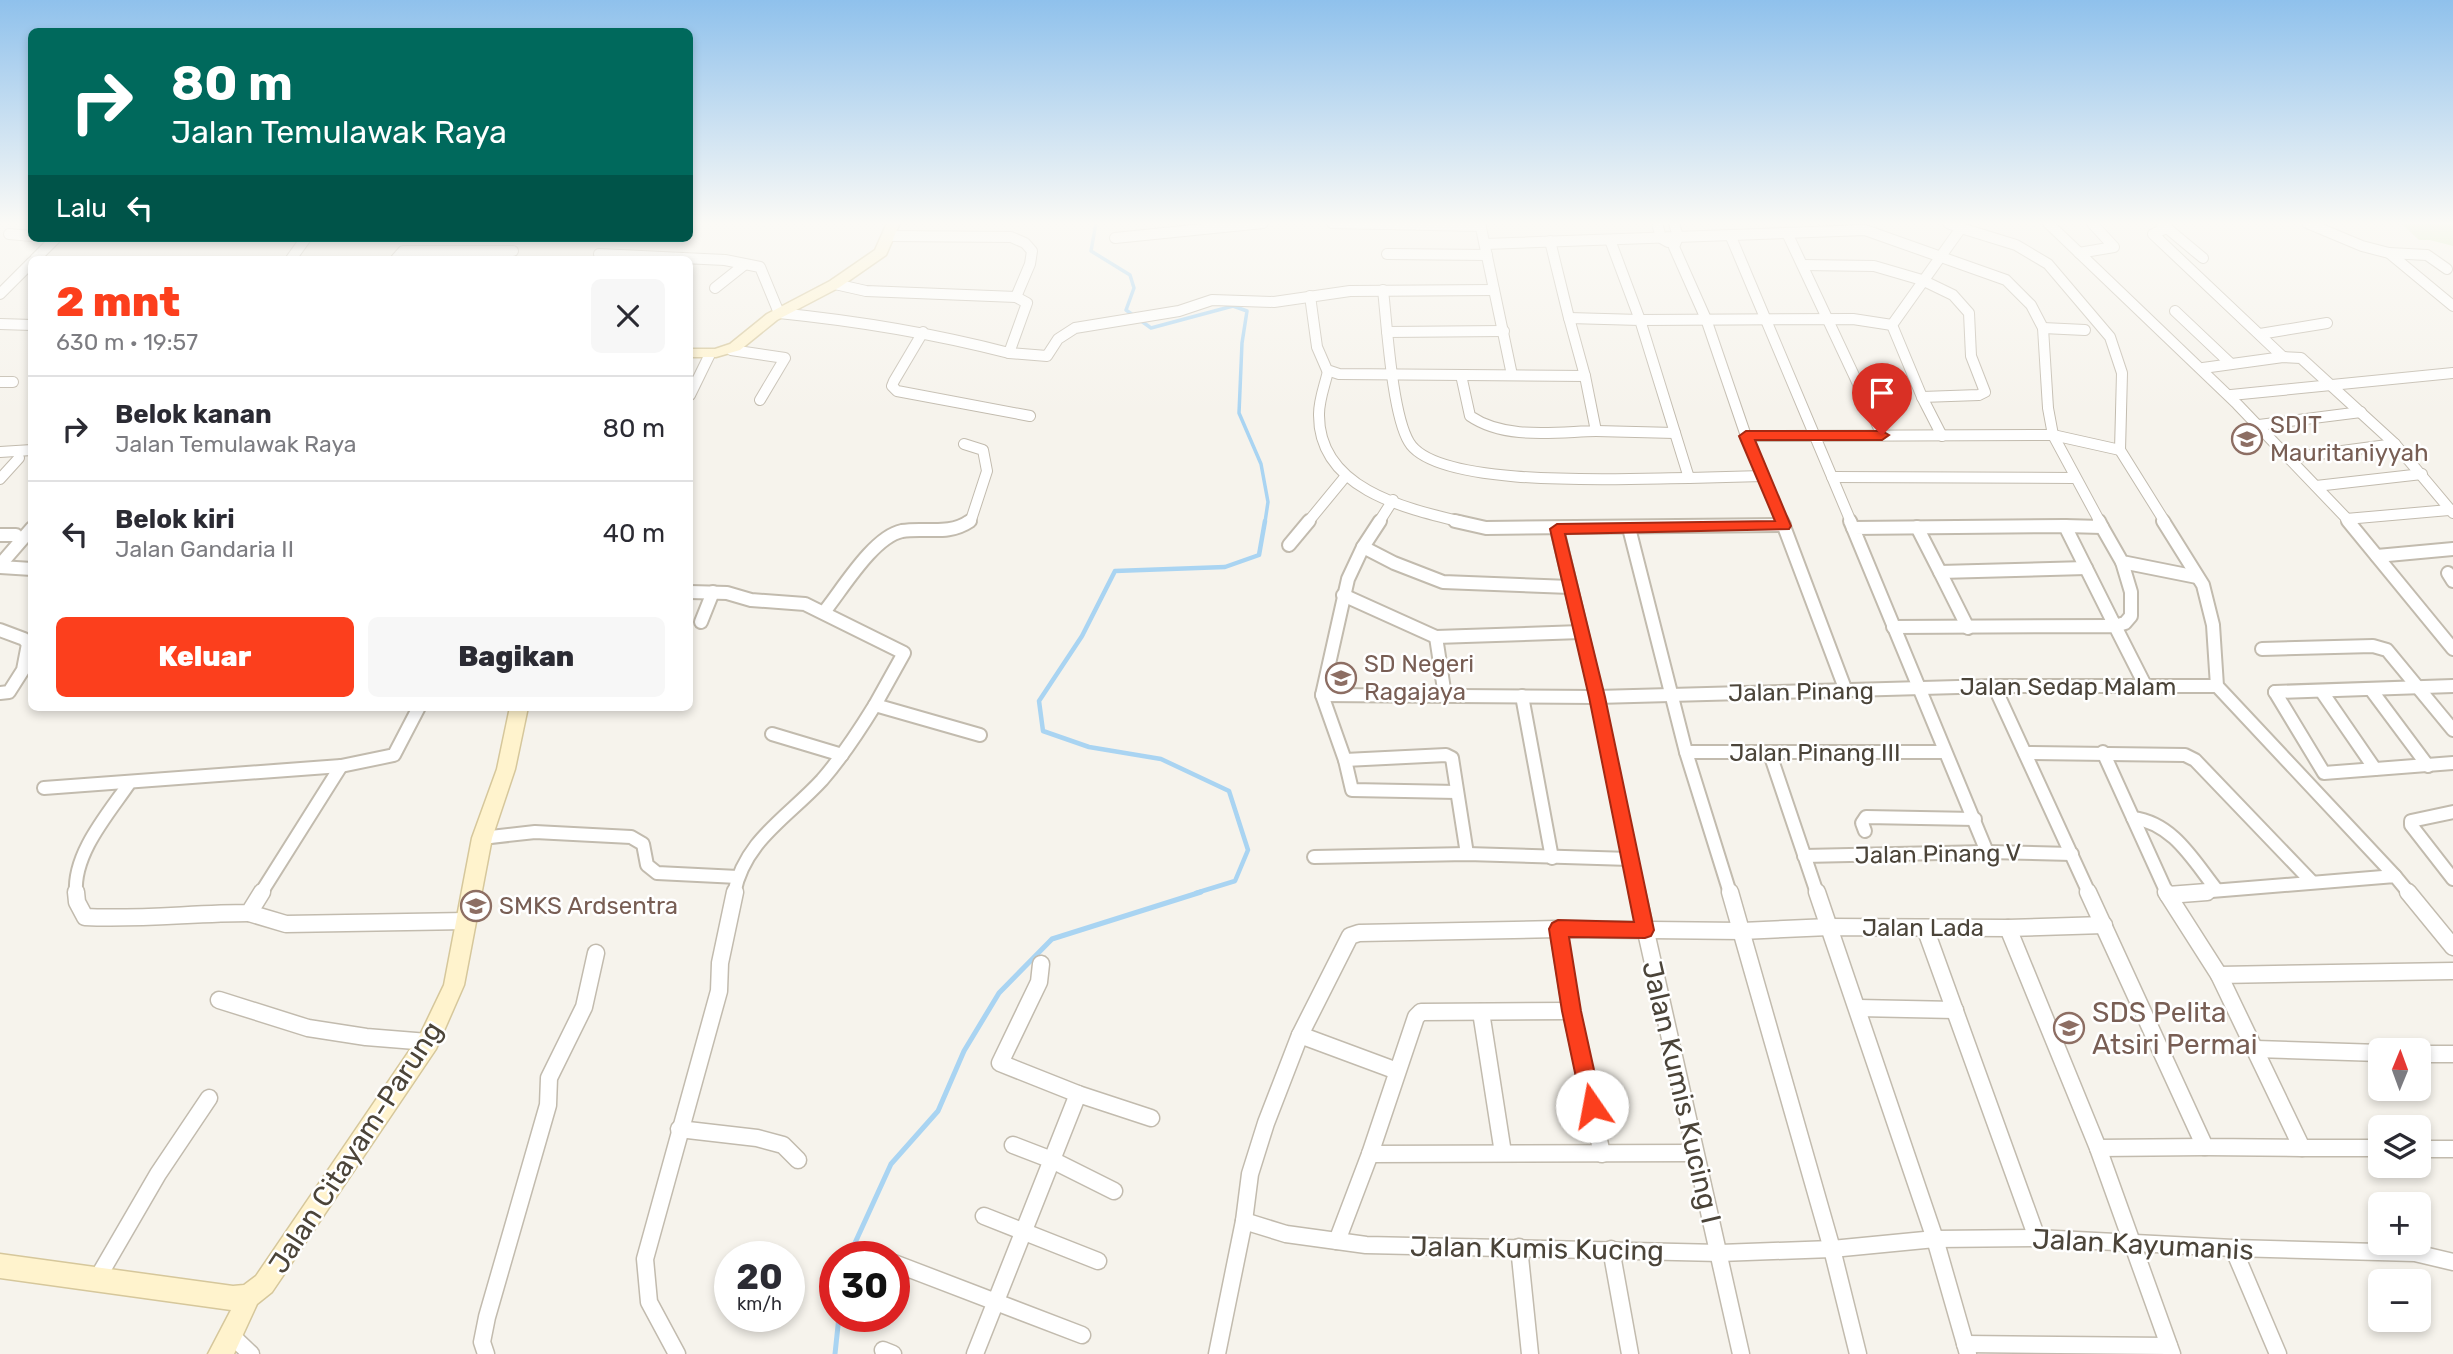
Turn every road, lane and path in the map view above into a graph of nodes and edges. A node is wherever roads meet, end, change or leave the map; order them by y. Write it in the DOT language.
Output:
graph roads {
  1 [pos="770,286"];
  2 [pos="831,286"];
  3 [pos="845,286"];
  4 [pos="1021,286"];
  5 [pos="1493,286"];
  6 [pos="1561,286"];
  7 [pos="1627,286"];
  8 [pos="1693,286"];
  9 [pos="1752,286"];
  10 [pos="1812,286"];
  11 [pos="1918,286"];
  12 [pos="1935,286"];
  13 [pos="2012,286"];
  14 [pos="2067,286"];
  15 [pos="2115,286"];
  16 [pos="2209,286"];
  17 [pos="2429,286"];
  18 [pos="1383,290"];
  19 [pos="1494,290"];
  20 [pos="1310,296"];
  21 [pos="1016,297"];
  22 [pos="2453,306"];
  23 [pos="2175,311"];
  24 [pos="779,313"];
  25 [pos="1150,317"];
  26 [pos="1569,318"];
  27 [pos="1826,318"];
  28 [pos="1766,319"];
  29 [pos="1640,320"];
  30 [pos="1706,320"];
  31 [pos="1120,321"];
  32 [pos="2327,323"];
  33 [pos="0,324"];
  34 [pos="28,325"];
  35 [pos="1892,325"];
  36 [pos="2043,328"];
  37 [pos="2085,330"];
  38 [pos="1504,331"];
  39 [pos="923,332"];
  40 [pos="1387,332"];
  41 [pos="2260,334"];
  42 [pos="731,350"];
  43 [pos="693,353"];
  44 [pos="1009,353"];
  45 [pos="710,354"];
  46 [pos="2283,357"];
  47 [pos="2231,364"];
  48 [pos="2203,368"];
  49 [pos="1328,371"];
  50 [pos="2453,373"];
  51 [pos="1394,375"];
  52 [pos="1461,375"];
  53 [pos="1512,375"];
  54 [pos="1586,376"];
  55 [pos="0,382"];
  56 [pos="13,382"];
  57 [pos="2330,384"];
  58 [pos="693,389"];
  59 [pos="2231,396"];
  60 [pos="1922,397"];
  61 [pos="760,400"];
  62 [pos="2361,412"];
  63 [pos="1030,416"];
  64 [pos="2259,425"];
  65 [pos="1596,431"];
  66 [pos="1675,433"];
  67 [pos="1814,435"];
  68 [pos="1882,435"];
  69 [pos="2053,435"];
  70 [pos="1746,436"];
  71 [pos="1942,436"];
  72 [pos="964,444"];
  73 [pos="2395,444"];
  74 [pos="28,450"];
  75 [pos="2120,450"];
  76 [pos="0,452"];
  77 [pos="19,458"];
  78 [pos="2289,458"];
  79 [pos="2130,466"];
  80 [pos="2422,474"];
  81 [pos="1763,476"];
  82 [pos="1345,477"];
  83 [pos="1832,477"];
  84 [pos="1689,478"];
  85 [pos="2074,478"];
  86 [pos="0,479"];
  87 [pos="2316,486"];
  88 [pos="1393,500"];
  89 [pos="2451,511"];
  90 [pos="2346,519"];
  91 [pos="28,522"];
  92 [pos="1784,526"];
  93 [pos="2065,526"];
  94 [pos="1917,527"];
  95 [pos="2102,527"];
  96 [pos="1629,528"];
  97 [pos="1853,528"];
  98 [pos="1557,529"];
  99 [pos="28,533"];
  100 [pos="0,534"];
  101 [pos="16,535"];
  102 [pos="1289,545"];
  103 [pos="1363,547"];
  104 [pos="2453,549"];
  105 [pos="0,553"];
  106 [pos="2377,556"];
  107 [pos="2122,562"];
  108 [pos="0,566"];
  109 [pos="2086,568"];
  110 [pos="28,569"];
  111 [pos="1940,572"];
  112 [pos="2197,576"];
  113 [pos="1570,587"];
  114 [pos="693,592"];
  115 [pos="713,592"];
  116 [pos="1343,595"];
  117 [pos="824,612"];
  118 [pos="701,622"];
  119 [pos="2115,626"];
  120 [pos="1893,627"];
  121 [pos="1968,628"];
  122 [pos="0,631"];
  123 [pos="1581,632"];
  124 [pos="14,635"];
  125 [pos="0,637"];
  126 [pos="1436,637"];
  127 [pos="2262,649"];
  128 [pos="2453,649"];
  129 [pos="26,675"];
  130 [pos="1994,686"];
  131 [pos="2217,686"];
  132 [pos="2453,686"];
  133 [pos="2146,687"];
  134 [pos="1920,689"];
  135 [pos="2421,690"];
  136 [pos="1846,691"];
  137 [pos="2372,691"];
  138 [pos="5,692"];
  139 [pos="2322,692"];
  140 [pos="1322,695"];
  141 [pos="1445,696"];
  142 [pos="1522,696"];
  143 [pos="1678,696"];
  144 [pos="1597,697"];
  145 [pos="0,704"];
  146 [pos="875,705"];
  147 [pos="417,711"];
  148 [pos="518,711"];
  149 [pos="2453,730"];
  150 [pos="772,734"];
  151 [pos="980,735"];
  152 [pos="1686,752"];
  153 [pos="1944,752"];
  154 [pos="2103,752"];
  155 [pos="2025,753"];
  156 [pos="1770,754"];
  157 [pos="842,755"];
  158 [pos="1345,760"];
  159 [pos="2453,763"];
  160 [pos="341,766"];
  161 [pos="2428,766"];
  162 [pos="2375,769"];
  163 [pos="130,782"];
  164 [pos="44,788"];
  165 [pos="1457,792"];
  166 [pos="2453,812"];
  167 [pos="2133,818"];
  168 [pos="1975,819"];
  169 [pos="1865,831"];
  170 [pos="482,838"];
  171 [pos="1987,852"];
  172 [pos="1467,854"];
  173 [pos="2072,854"];
  174 [pos="1804,856"];
  175 [pos="1314,857"];
  176 [pos="1552,858"];
  177 [pos="1630,859"];
  178 [pos="2395,876"];
  179 [pos="738,877"];
  180 [pos="2453,879"];
  181 [pos="2312,882"];
  182 [pos="2216,889"];
  183 [pos="2168,895"];
  184 [pos="249,914"];
  185 [pos="467,920"];
  186 [pos="2104,925"];
  187 [pos="1829,927"];
  188 [pos="1925,928"];
  189 [pos="2008,928"];
  190 [pos="1558,929"];
  191 [pos="1645,930"];
  192 [pos="1742,931"];
  193 [pos="2453,947"];
  194 [pos="596,953"];
  195 [pos="1041,964"];
  196 [pos="2453,971"];
  197 [pos="2219,975"];
  198 [pos="219,1000"];
  199 [pos="1858,1008"];
  200 [pos="1955,1010"];
  201 [pos="1571,1011"];
  202 [pos="1481,1012"];
  203 [pos="1300,1035"];
  204 [pos="428,1042"];
  205 [pos="2256,1049"];
  206 [pos="2368,1053"];
  207 [pos="2431,1054"];
  208 [pos="2453,1054"];
  209 [pos="1396,1071"];
  210 [pos="1078,1094"];
  211 [pos="209,1098"];
  212 [pos="1151,1118"];
  213 [pos="679,1129"];
  214 [pos="1013,1145"];
  215 [pos="2205,1147"];
  216 [pos="2098,1148"];
  217 [pos="2302,1148"];
  218 [pos="2368,1148"];
  219 [pos="2431,1149"];
  220 [pos="2453,1149"];
  221 [pos="1503,1153"];
  222 [pos="1695,1153"];
  223 [pos="1370,1154"];
  224 [pos="1602,1154"];
  225 [pos="798,1160"];
  226 [pos="1052,1160"];
  227 [pos="1114,1191"];
  228 [pos="984,1216"];
  229 [pos="1244,1221"];
  230 [pos="1024,1230"];
  231 [pos="2037,1238"];
  232 [pos="1935,1239"];
  233 [pos="1337,1241"];
  234 [pos="2131,1244"];
  235 [pos="1519,1247"];
  236 [pos="2233,1248"];
  237 [pos="1611,1249"];
  238 [pos="1832,1249"];
  239 [pos="1720,1253"];
  240 [pos="1098,1261"];
  241 [pos="2453,1262"];
  242 [pos="0,1266"];
  243 [pos="910,1269"];
  244 [pos="97,1279"];
  245 [pos="249,1296"];
  246 [pos="996,1300"];
  247 [pos="1082,1335"];
  248 [pos="226,1345"];
  249 [pos="1967,1349"];
  250 [pos="2049,1349"];
  251 [pos="2171,1350"];
  252 [pos="251,1354"];
  253 [pos="486,1354"];
  254 [pos="677,1354"];
  255 [pos="975,1354"];
  256 [pos="1217,1354"];
  257 [pos="1530,1354"];
  258 [pos="1630,1354"];
  259 [pos="1741,1354"];
  260 [pos="1858,1354"];
  261 [pos="2278,1354"];
  1 -- 24 [label="street"];
  2 -- 24 [label="street"];
  3 -- 21 [label="street"];
  4 -- 21 [label="street"];
  5 -- 19 [label="street"];
  6 -- 26 [label="street"];
  7 -- 29 [label="street"];
  8 -- 30 [label="street"];
  9 -- 28 [label="street"];
  10 -- 27 [label="street"];
  11 -- 35 [label="street"];
  12 -- 60 [label="street"];
  13 -- 36 [label="street"];
  14 -- 75 [label="street"];
  15 -- 48 [label="street"];
  16 -- 41 [label="street"];
  17 -- 22 [label="street"];
  18 -- 19 [label="street"];
  18 -- 20 [label="street"];
  18 -- 40 [label="street"];
  19 -- 38 [label="street"];
  20 -- 25 [label="street"];
  20 -- 49 [label="street"];
  21 -- 44 [label="street"];
  23 -- 47 [label="street"];
  24 -- 39 [label="street"];
  24 -- 42 [label="street"];
  25 -- 31 [label="street"];
  26 -- 29 [label="street"];
  26 -- 54 [label="street"];
  27 -- 28 [label="street"];
  27 -- 35 [label="street"];
  27 -- 68 [label="street"];
  28 -- 30 [label="street"];
  28 -- 67 [label="street"];
  29 -- 30 [label="street"];
  29 -- 66 [label="street"];
  30 -- 70 [label="street"];
  31 -- 44 [label="street"];
  32 -- 41 [label="street"];
  33 -- 34 [label="street"];
  35 -- 60 [label="street"];
  36 -- 37 [label="street"];
  36 -- 69 [label="street"];
  38 -- 40 [label="street"];
  38 -- 53 [label="street"];
  39 -- 44 [label="street"];
  39 -- 63 [label="street"];
  40 -- 51 [label="street"];
  41 -- 46 [label="street"];
  42 -- 45 [label="street"];
  42 -- 61 [label="street"];
  43 -- 45 [label="street"];
  45 -- 58 [label="street"];
  46 -- 47 [label="street"];
  46 -- 57 [label="street"];
  47 -- 48 [label="street"];
  48 -- 59 [label="street"];
  49 -- 51 [label="street"];
  49 -- 82 [label="street"];
  50 -- 57 [label="street"];
  51 -- 52 [label="street"];
  51 -- 84 [label="street"];
  52 -- 53 [label="street"];
  52 -- 65 [label="street"];
  53 -- 54 [label="street"];
  54 -- 65 [label="street"];
  55 -- 56 [label="street"];
  57 -- 59 [label="street"];
  57 -- 62 [label="street"];
  59 -- 64 [label="street"];
  60 -- 71 [label="street"];
  62 -- 64 [label="street"];
  62 -- 73 [label="street"];
  64 -- 78 [label="street"];
  65 -- 66 [label="street"];
  66 -- 84 [label="street"];
  67 -- 68 [label="street"];
  67 -- 70 [label="street"];
  67 -- 83 [label="street"];
  68 -- 71 [label="street"];
  69 -- 71 [label="street"];
  69 -- 75 [label="street"];
  69 -- 85 [label="street"];
  70 -- 81 [label="street"];
  72 -- 117 [label="street"];
  73 -- 78 [label="street"];
  73 -- 80 [label="street"];
  74 -- 76 [label="street"];
  75 -- 79 [label="street"];
  77 -- 86 [label="street"];
  78 -- 87 [label="street"];
  79 -- 112 [label="street"];
  80 -- 87 [label="street"];
  80 -- 89 [label="street"];
  81 -- 84 [label="street"];
  81 -- 92 [label="street"];
  82 -- 88 [label="street"];
  82 -- 102 [label="street"];
  83 -- 85 [label="street"];
  83 -- 97 [label="street"];
  85 -- 95 [label="street"];
  87 -- 90 [label="street"];
  88 -- 98 [label="street"];
  88 -- 103 [label="street"];
  89 -- 90 [label="street"];
  90 -- 106 [label="street"];
  91 -- 101 [label="street"];
  92 -- 96 [label="street"];
  92 -- 136 [label="street"];
  93 -- 94 [label="street"];
  93 -- 95 [label="street"];
  93 -- 109 [label="street"];
  94 -- 97 [label="street"];
  94 -- 111 [label="street"];
  95 -- 107 [label="street"];
  96 -- 98 [label="street"];
  96 -- 143 [label="street"];
  97 -- 120 [label="street"];
  98 -- 113 [label="street, Jalan Kumis Kucing I"];
  99 -- 108 [label="street"];
  100 -- 101 [label="street"];
  101 -- 105 [label="street"];
  103 -- 113 [label="street"];
  103 -- 116 [label="street"];
  104 -- 106 [label="street"];
  106 -- 128 [label="street"];
  107 -- 112 [label="street"];
  107 -- 119 [label="street"];
  108 -- 110 [label="street"];
  109 -- 111 [label="street"];
  109 -- 119 [label="street"];
  111 -- 121 [label="street"];
  112 -- 131 [label="street"];
  113 -- 123 [label="street, Jalan Kumis Kucing I"];
  114 -- 115 [label="street"];
  115 -- 117 [label="street"];
  115 -- 118 [label="street"];
  116 -- 126 [label="street"];
  116 -- 140 [label="street"];
  117 -- 146 [label="street"];
  119 -- 121 [label="street"];
  119 -- 133 [label="street"];
  120 -- 121 [label="street"];
  120 -- 134 [label="street"];
  122 -- 124 [label="street"];
  123 -- 126 [label="street"];
  123 -- 144 [label="street, Jalan Kumis Kucing I"];
  124 -- 125 [label="street"];
  124 -- 129 [label="street"];
  126 -- 141 [label="street"];
  127 -- 135 [label="street"];
  129 -- 138 [label="street"];
  130 -- 133 [label="street, Jalan Sedap Malam"];
  130 -- 134 [label="street, Jalan Sedap Malam"];
  130 -- 155 [label="street"];
  131 -- 133 [label="street, Jalan Sedap Malam"];
  131 -- 178 [label="street"];
  132 -- 135 [label="street"];
  134 -- 136 [label="street, Jalan Pinang"];
  134 -- 153 [label="street"];
  135 -- 137 [label="street"];
  135 -- 149 [label="street"];
  136 -- 143 [label="street, Jalan Pinang"];
  137 -- 139 [label="street"];
  137 -- 161 [label="street"];
  138 -- 145 [label="street"];
  139 -- 162 [label="street"];
  139 -- 162 [label="street"];
  140 -- 141 [label="street, Jalan Pinang"];
  140 -- 158 [label="street"];
  141 -- 142 [label="street, Jalan Pinang"];
  142 -- 144 [label="street, Jalan Pinang"];
  142 -- 176 [label="street"];
  143 -- 144 [label="street, Jalan Pinang"];
  143 -- 152 [label="street"];
  144 -- 177 [label="street, Jalan Kumis Kucing I"];
  146 -- 151 [label="street"];
  146 -- 157 [label="street"];
  147 -- 160 [label="street"];
  148 -- 170 [label="street, Jalan Citayam-Parung"];
  150 -- 157 [label="street"];
  152 -- 156 [label="street, Jalan Pinang III"];
  152 -- 192 [label="street"];
  153 -- 156 [label="street, Jalan Pinang III"];
  153 -- 168 [label="street"];
  154 -- 155 [label="street"];
  154 -- 167 [label="street"];
  154 -- 181 [label="street"];
  155 -- 173 [label="street"];
  156 -- 174 [label="street"];
  157 -- 179 [label="street"];
  158 -- 165 [label="street"];
  158 -- 165 [label="street"];
  159 -- 161 [label="street"];
  160 -- 163 [label="street"];
  160 -- 184 [label="street"];
  161 -- 162 [label="street"];
  163 -- 164 [label="street"];
  163 -- 184 [label="street"];
  165 -- 172 [label="street"];
  166 -- 180 [label="street"];
  167 -- 182 [label="street"];
  167 -- 183 [label="street"];
  168 -- 169 [label="street"];
  168 -- 171 [label="street"];
  170 -- 179 [label="street"];
  170 -- 185 [label="street, Jalan Citayam-Parung"];
  171 -- 173 [label="street, Jalan Pinang V"];
  171 -- 174 [label="street, Jalan Pinang V"];
  172 -- 175 [label="street"];
  172 -- 176 [label="street"];
  173 -- 186 [label="street"];
  174 -- 187 [label="street"];
  176 -- 177 [label="street"];
  177 -- 191 [label="street, Jalan Kumis Kucing I"];
  178 -- 181 [label="street"];
  178 -- 193 [label="street"];
  179 -- 213 [label="street"];
  181 -- 182 [label="street"];
  182 -- 183 [label="street"];
  183 -- 197 [label="street"];
  184 -- 185 [label="street"];
  185 -- 204 [label="street, Jalan Citayam-Parung"];
  186 -- 189 [label="street, Jalan Lada"];
  186 -- 215 [label="street"];
  187 -- 188 [label="street, Jalan Lada"];
  187 -- 192 [label="street, Jalan Lada"];
  187 -- 199 [label="street"];
  188 -- 189 [label="street, Jalan Lada"];
  188 -- 200 [label="street"];
  189 -- 216 [label="street"];
  190 -- 191 [label="street"];
  190 -- 201 [label="street"];
  190 -- 203 [label="street"];
  191 -- 192 [label="street"];
  191 -- 222 [label="street, Jalan Kumis Kucing I"];
  192 -- 238 [label="street"];
  194 -- 253 [label="street"];
  195 -- 210 [label="street"];
  196 -- 197 [label="street"];
  197 -- 205 [label="street"];
  198 -- 204 [label="street"];
  199 -- 200 [label="street"];
  199 -- 232 [label="street"];
  200 -- 231 [label="street"];
  201 -- 202 [label="street"];
  201 -- 224 [label="street"];
  202 -- 209 [label="street"];
  202 -- 221 [label="street"];
  203 -- 209 [label="street"];
  203 -- 229 [label="street"];
  204 -- 245 [label="street, Jalan Citayam-Parung"];
  205 -- 206 [label="street"];
  205 -- 217 [label="street"];
  207 -- 208 [label="street"];
  209 -- 223 [label="street"];
  210 -- 212 [label="street"];
  210 -- 226 [label="street"];
  211 -- 244 [label="street"];
  213 -- 225 [label="street"];
  213 -- 254 [label="street"];
  214 -- 226 [label="street"];
  215 -- 216 [label="street"];
  215 -- 217 [label="street"];
  216 -- 234 [label="street"];
  217 -- 218 [label="street"];
  219 -- 220 [label="street"];
  221 -- 223 [label="street"];
  221 -- 224 [label="street"];
  222 -- 224 [label="street"];
  222 -- 239 [label="street, Jalan Kumis Kucing I"];
  223 -- 233 [label="street"];
  226 -- 227 [label="street"];
  226 -- 230 [label="street"];
  228 -- 230 [label="street"];
  229 -- 233 [label="street, Jalan Kumis Kucing"];
  229 -- 256 [label="street"];
  230 -- 240 [label="street"];
  230 -- 246 [label="street"];
  231 -- 232 [label="street, Jalan Kayumanis"];
  231 -- 234 [label="street, Jalan Kayumanis"];
  232 -- 238 [label="street, Jalan Kayumanis"];
  232 -- 249 [label="street"];
  233 -- 235 [label="street, Jalan Kumis Kucing"];
  234 -- 236 [label="street, Jalan Kayumanis"];
  234 -- 251 [label="street"];
  235 -- 237 [label="street, Jalan Kumis Kucing"];
  235 -- 257 [label="street"];
  236 -- 241 [label="street, Jalan Kayumanis"];
  236 -- 261 [label="street"];
  237 -- 239 [label="street, Jalan Kumis Kucing"];
  237 -- 258 [label="street"];
  238 -- 239 [label="street, Jalan Kumis Kucing"];
  238 -- 260 [label="street"];
  239 -- 259 [label="street, Jalan Kumis Kucing I"];
  242 -- 244 [label="street, Jalan Citayam-Parung"];
  243 -- 246 [label="street"];
  244 -- 245 [label="street, Jalan Citayam-Parung"];
  245 -- 248 [label="street"];
  246 -- 247 [label="street"];
  246 -- 255 [label="street"];
  248 -- 252 [label="street"];
  249 -- 250 [label="street"];
  250 -- 251 [label="street"];
}
